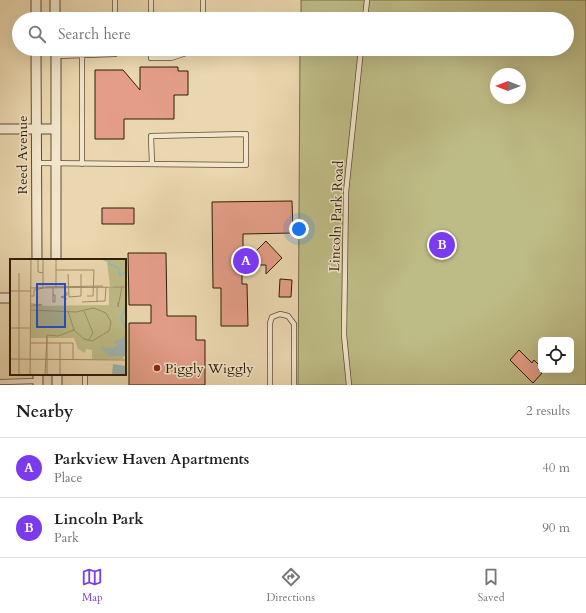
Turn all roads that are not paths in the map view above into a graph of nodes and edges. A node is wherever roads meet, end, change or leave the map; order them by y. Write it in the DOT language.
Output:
graph roads {
  1 [pos="36,0"];
  2 [pos="55,0"];
  3 [pos="115,0"];
  4 [pos="151,0"];
  5 [pos="203,0"];
  6 [pos="367,0"];
  7 [pos="36,12"];
  8 [pos="55,12"];
  9 [pos="115,12"];
  10 [pos="151,12"];
  11 [pos="203,12"];
  12 [pos="366,12"];
  13 [pos="36,56"];
  14 [pos="56,56"];
  15 [pos="82,56"];
  16 [pos="151,56"];
  17 [pos="177,56"];
  18 [pos="360,56"];
  19 [pos="0,129"];
  20 [pos="36,129"];
  21 [pos="56,129"];
  22 [pos="36,163"];
  23 [pos="56,163"];
  24 [pos="82,164"];
  25 [pos="152,164"];
  26 [pos="37,259"];
  27 [pos="56,259"];
  28 [pos="85,375"];
  29 [pos="38,380"];
  30 [pos="0,382"];
  31 [pos="86,385"];
  32 [pos="270,385"];
  33 [pos="294,385"];
  34 [pos="349,385"];
  1 -- 7 [label="street"];
  2 -- 8 [label="street"];
  3 -- 9 [label="lane"];
  4 -- 10 [label="lane"];
  5 -- 11 [label="lane"];
  6 -- 12 [label="lane"];
  13 -- 20 [label="street, Reed Avenue"];
  14 -- 21 [label="street"];
  15 -- 24 [label="lane"];
  16 -- 17 [label="lane"];
  18 -- 34 [label="lane, Lincoln Park Road"];
  19 -- 20 [label="street"];
  20 -- 21 [label="street"];
  20 -- 22 [label="street, Reed Avenue"];
  21 -- 23 [label="street"];
  22 -- 23 [label="lane"];
  22 -- 26 [label="street, Reed Avenue"];
  23 -- 24 [label="lane"];
  23 -- 27 [label="street"];
  24 -- 25 [label="lane"];
  25 -- 25 [label="lane"];
  28 -- 31 [label="lane"];
  29 -- 30 [label="lane"];
  32 -- 33 [label="lane"];
}
